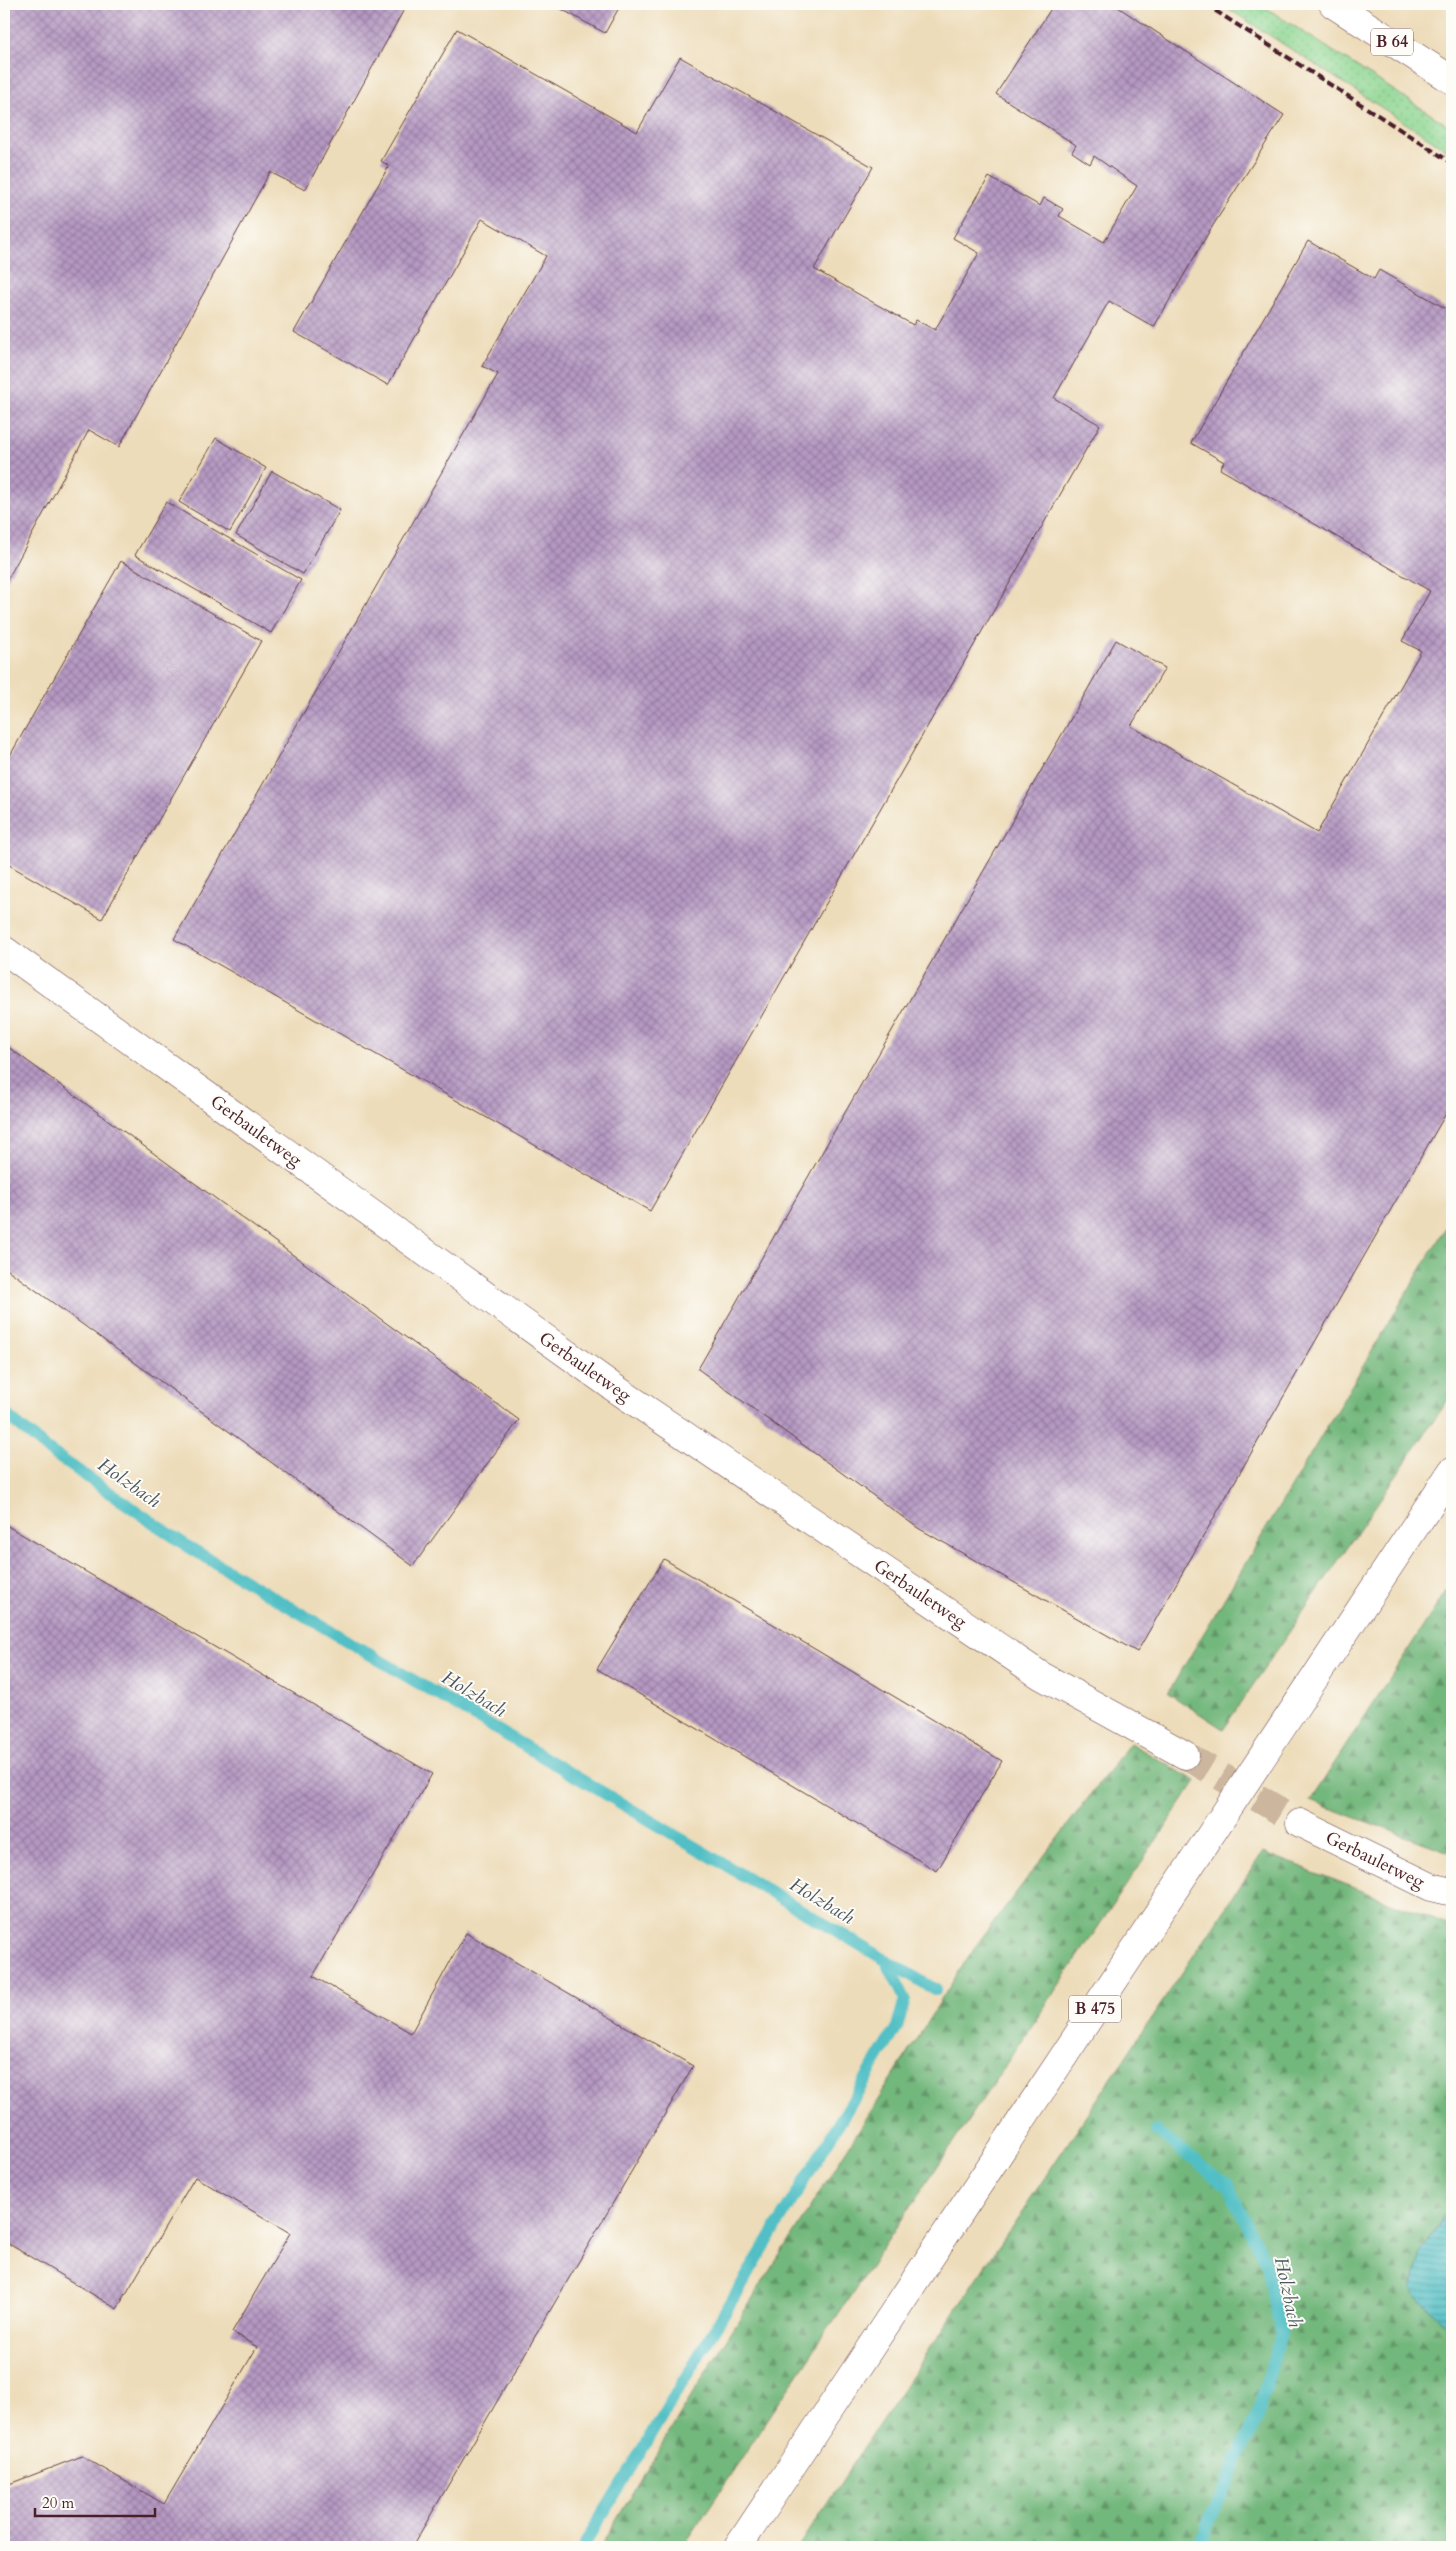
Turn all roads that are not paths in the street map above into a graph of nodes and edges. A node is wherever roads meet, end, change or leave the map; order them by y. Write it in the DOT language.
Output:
graph roads {
  1 [pos="1333,4"];
  2 [pos="1452,80"];
  3 [pos="4,950"];
  4 [pos="1452,1471"];
  5 [pos="1185,1755"];
  6 [pos="1300,1823"];
  7 [pos="1452,1892"];
  8 [pos="738,2547"];
  1 -- 2 [label="street, B 64"];
  3 -- 5 [label="street, Gerbauletweg"];
  4 -- 8 [label="street, B 475"];
  6 -- 7 [label="street, Gerbauletweg"];
}
